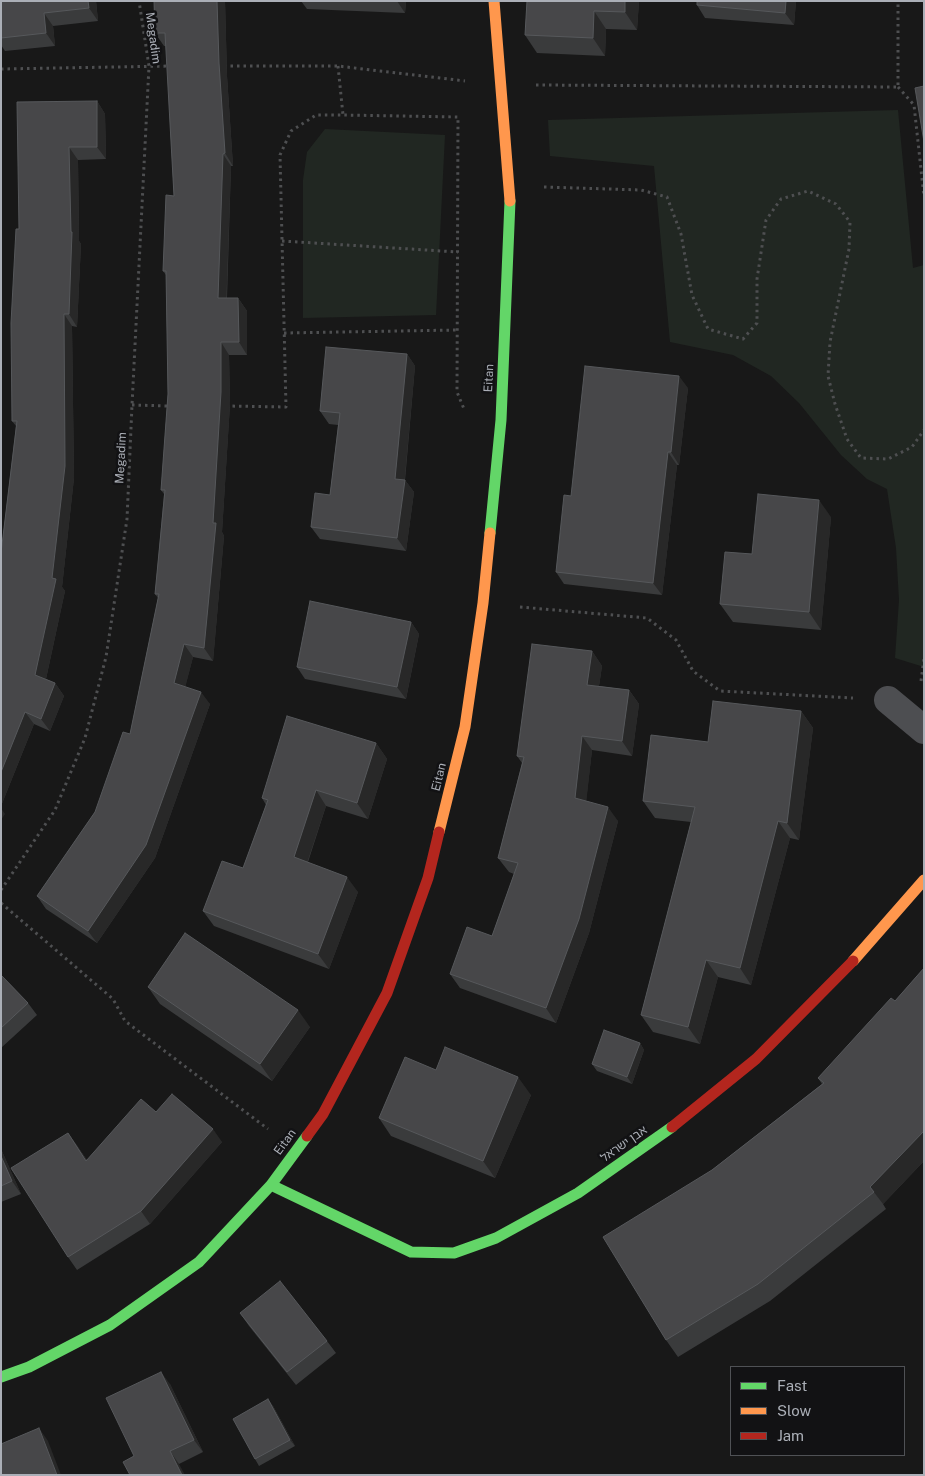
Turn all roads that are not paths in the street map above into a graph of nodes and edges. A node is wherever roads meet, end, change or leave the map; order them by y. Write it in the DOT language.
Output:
graph roads {
  1 [pos="494,1"];
  2 [pos="888,700"];
  3 [pos="924,730"];
  4 [pos="924,880"];
  5 [pos="271,1185"];
  6 [pos="1,1377"];
  1 -- 5 [label="street, Eitan"];
  2 -- 3 [label="street"];
  4 -- 5 [label="street, אבן ישראל"];
  5 -- 6 [label="street, Eitan"];
}
